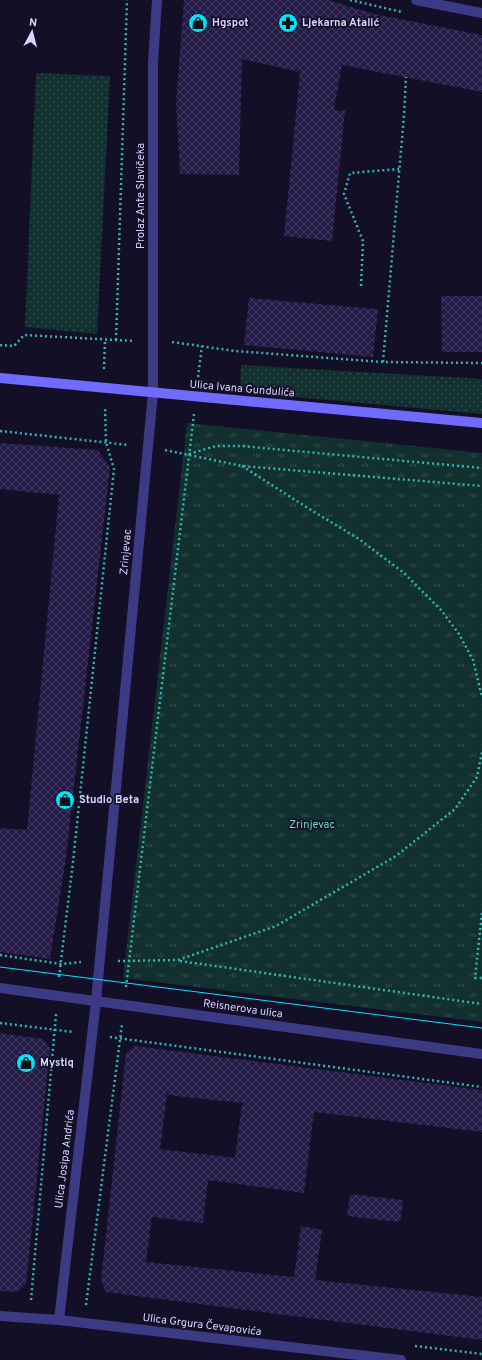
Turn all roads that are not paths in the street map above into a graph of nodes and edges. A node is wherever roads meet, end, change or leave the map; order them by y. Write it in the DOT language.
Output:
graph roads {
  1 [pos="157,0"];
  2 [pos="416,0"];
  3 [pos="482,12"];
  4 [pos="0,378"];
  5 [pos="153,393"];
  6 [pos="482,423"];
  7 [pos="0,988"];
  8 [pos="96,1001"];
  9 [pos="482,1054"];
  10 [pos="0,1316"];
  11 [pos="59,1320"];
  12 [pos="401,1360"];
  1 -- 5 [label="street, Prolaz Ante Slavičeka"];
  2 -- 3 [label="street"];
  4 -- 5 [label="main road, Ulica Ivana Gundulića"];
  5 -- 6 [label="main road, Ulica Ivana Gundulića"];
  5 -- 8 [label="street, Zrinjevac"];
  7 -- 8 [label="street, Reisnerova ulica"];
  8 -- 9 [label="street, Reisnerova ulica"];
  8 -- 11 [label="street, Ulica Josipa Andrića"];
  10 -- 11 [label="street, Ulica Grgura Čevapovića"];
  11 -- 12 [label="street, Ulica Grgura Čevapovića"];
}
